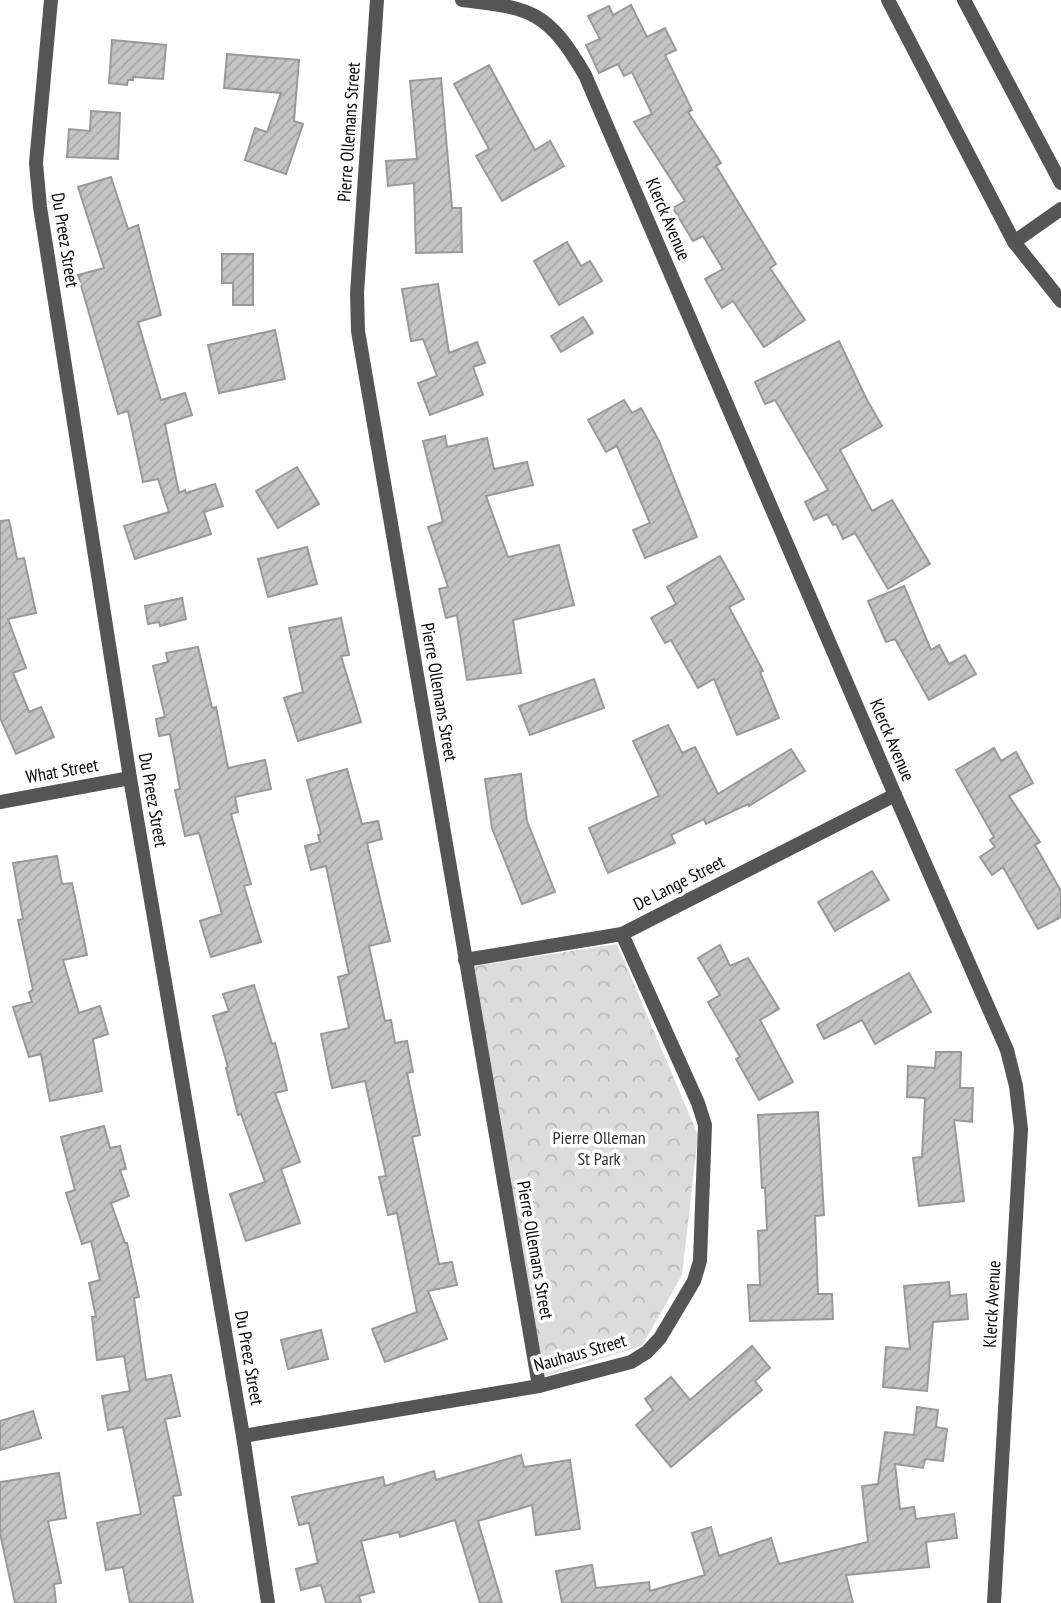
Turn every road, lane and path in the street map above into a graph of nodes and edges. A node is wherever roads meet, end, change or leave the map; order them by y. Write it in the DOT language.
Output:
graph roads {
  1 [pos="51,0"];
  2 [pos="377,0"];
  3 [pos="462,0"];
  4 [pos="888,0"];
  5 [pos="964,0"];
  6 [pos="1061,183"];
  7 [pos="1061,209"];
  8 [pos="1014,242"];
  9 [pos="1061,301"];
  10 [pos="130,778"];
  11 [pos="895,795"];
  12 [pos="0,802"];
  13 [pos="622,934"];
  14 [pos="465,960"];
  15 [pos="539,1386"];
  16 [pos="243,1436"];
  17 [pos="268,1603"];
  18 [pos="994,1603"];
  1 -- 10 [label="street, Du Preez Street"];
  2 -- 14 [label="street, Pierre Ollemans Street"];
  3 -- 11 [label="street, Klerck Avenue"];
  4 -- 8 [label="street"];
  5 -- 6 [label="street"];
  7 -- 8 [label="street"];
  8 -- 9 [label="street"];
  10 -- 12 [label="street, What Street"];
  10 -- 16 [label="street, Du Preez Street"];
  11 -- 13 [label="street, De Lange Street"];
  11 -- 18 [label="street, Klerck Avenue"];
  13 -- 14 [label="street, De Lange Street"];
  13 -- 15 [label="street, Nauhaus Street"];
  14 -- 15 [label="street, Pierre Ollemans Street"];
  15 -- 16 [label="street, Nauhaus Street"];
  16 -- 17 [label="street, Du Preez Street"];
}
